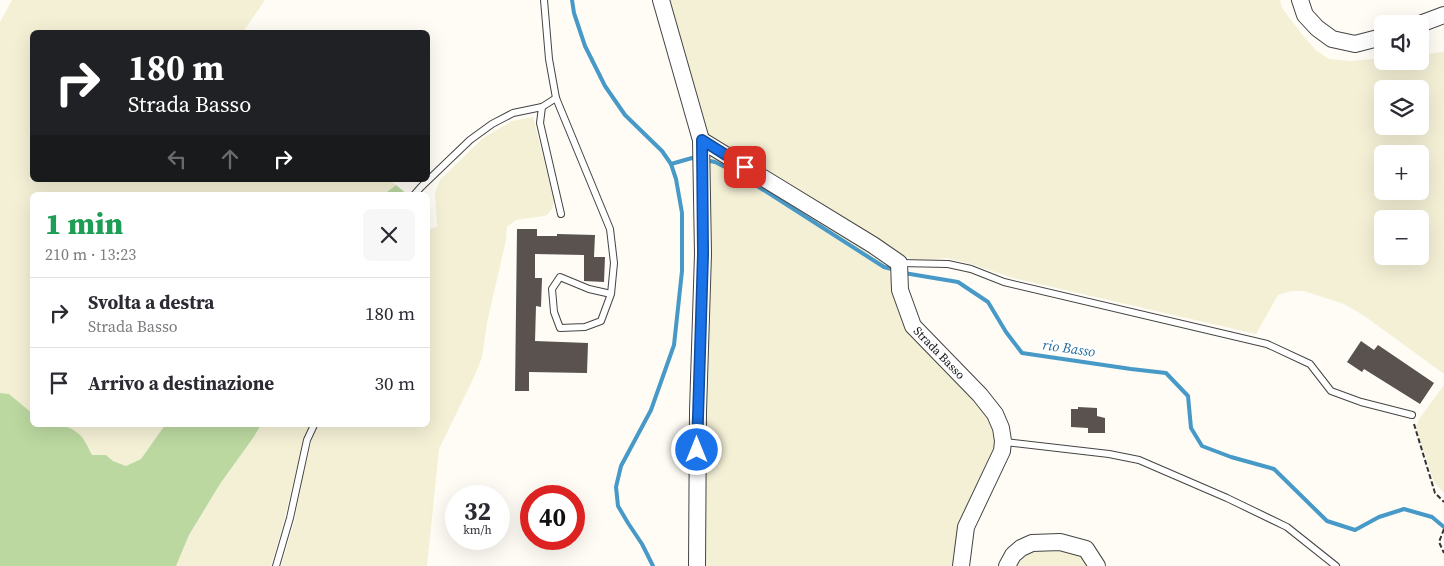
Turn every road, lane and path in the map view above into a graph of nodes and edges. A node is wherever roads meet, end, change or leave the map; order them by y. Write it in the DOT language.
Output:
graph roads {
  1 [pos="544,0"];
  2 [pos="661,0"];
  3 [pos="1300,0"];
  4 [pos="1444,14"];
  5 [pos="1429,20"];
  6 [pos="1374,38"];
  7 [pos="556,98"];
  8 [pos="542,107"];
  9 [pos="702,153"];
  10 [pos="430,178"];
  11 [pos="426,182"];
  12 [pos="417,192"];
  13 [pos="561,214"];
  14 [pos="899,270"];
  15 [pos="611,294"];
  16 [pos="1412,416"];
  17 [pos="313,427"];
  18 [pos="1003,442"];
  19 [pos="1444,502"];
  20 [pos="1444,529"];
  21 [pos="1444,554"];
  22 [pos="276,566"];
  23 [pos="697,566"];
  24 [pos="961,566"];
  25 [pos="1007,566"];
  26 [pos="1097,566"];
  27 [pos="1336,566"];
  1 -- 7 [label="lane"];
  2 -- 9 [label="street"];
  3 -- 6 [label="street"];
  4 -- 5 [label="street"];
  7 -- 8 [label="lane"];
  7 -- 15 [label="lane"];
  8 -- 10 [label="lane"];
  8 -- 13 [label="lane"];
  9 -- 14 [label="street"];
  9 -- 23 [label="street"];
  11 -- 12 [label="lane"];
  14 -- 16 [label="lane"];
  14 -- 18 [label="street, Strada Basso"];
  15 -- 15 [label="lane"];
  16 -- 19 [label="path"];
  17 -- 22 [label="lane"];
  18 -- 24 [label="street"];
  18 -- 27 [label="lane"];
  20 -- 21 [label="path"];
  25 -- 26 [label="street"];
}
